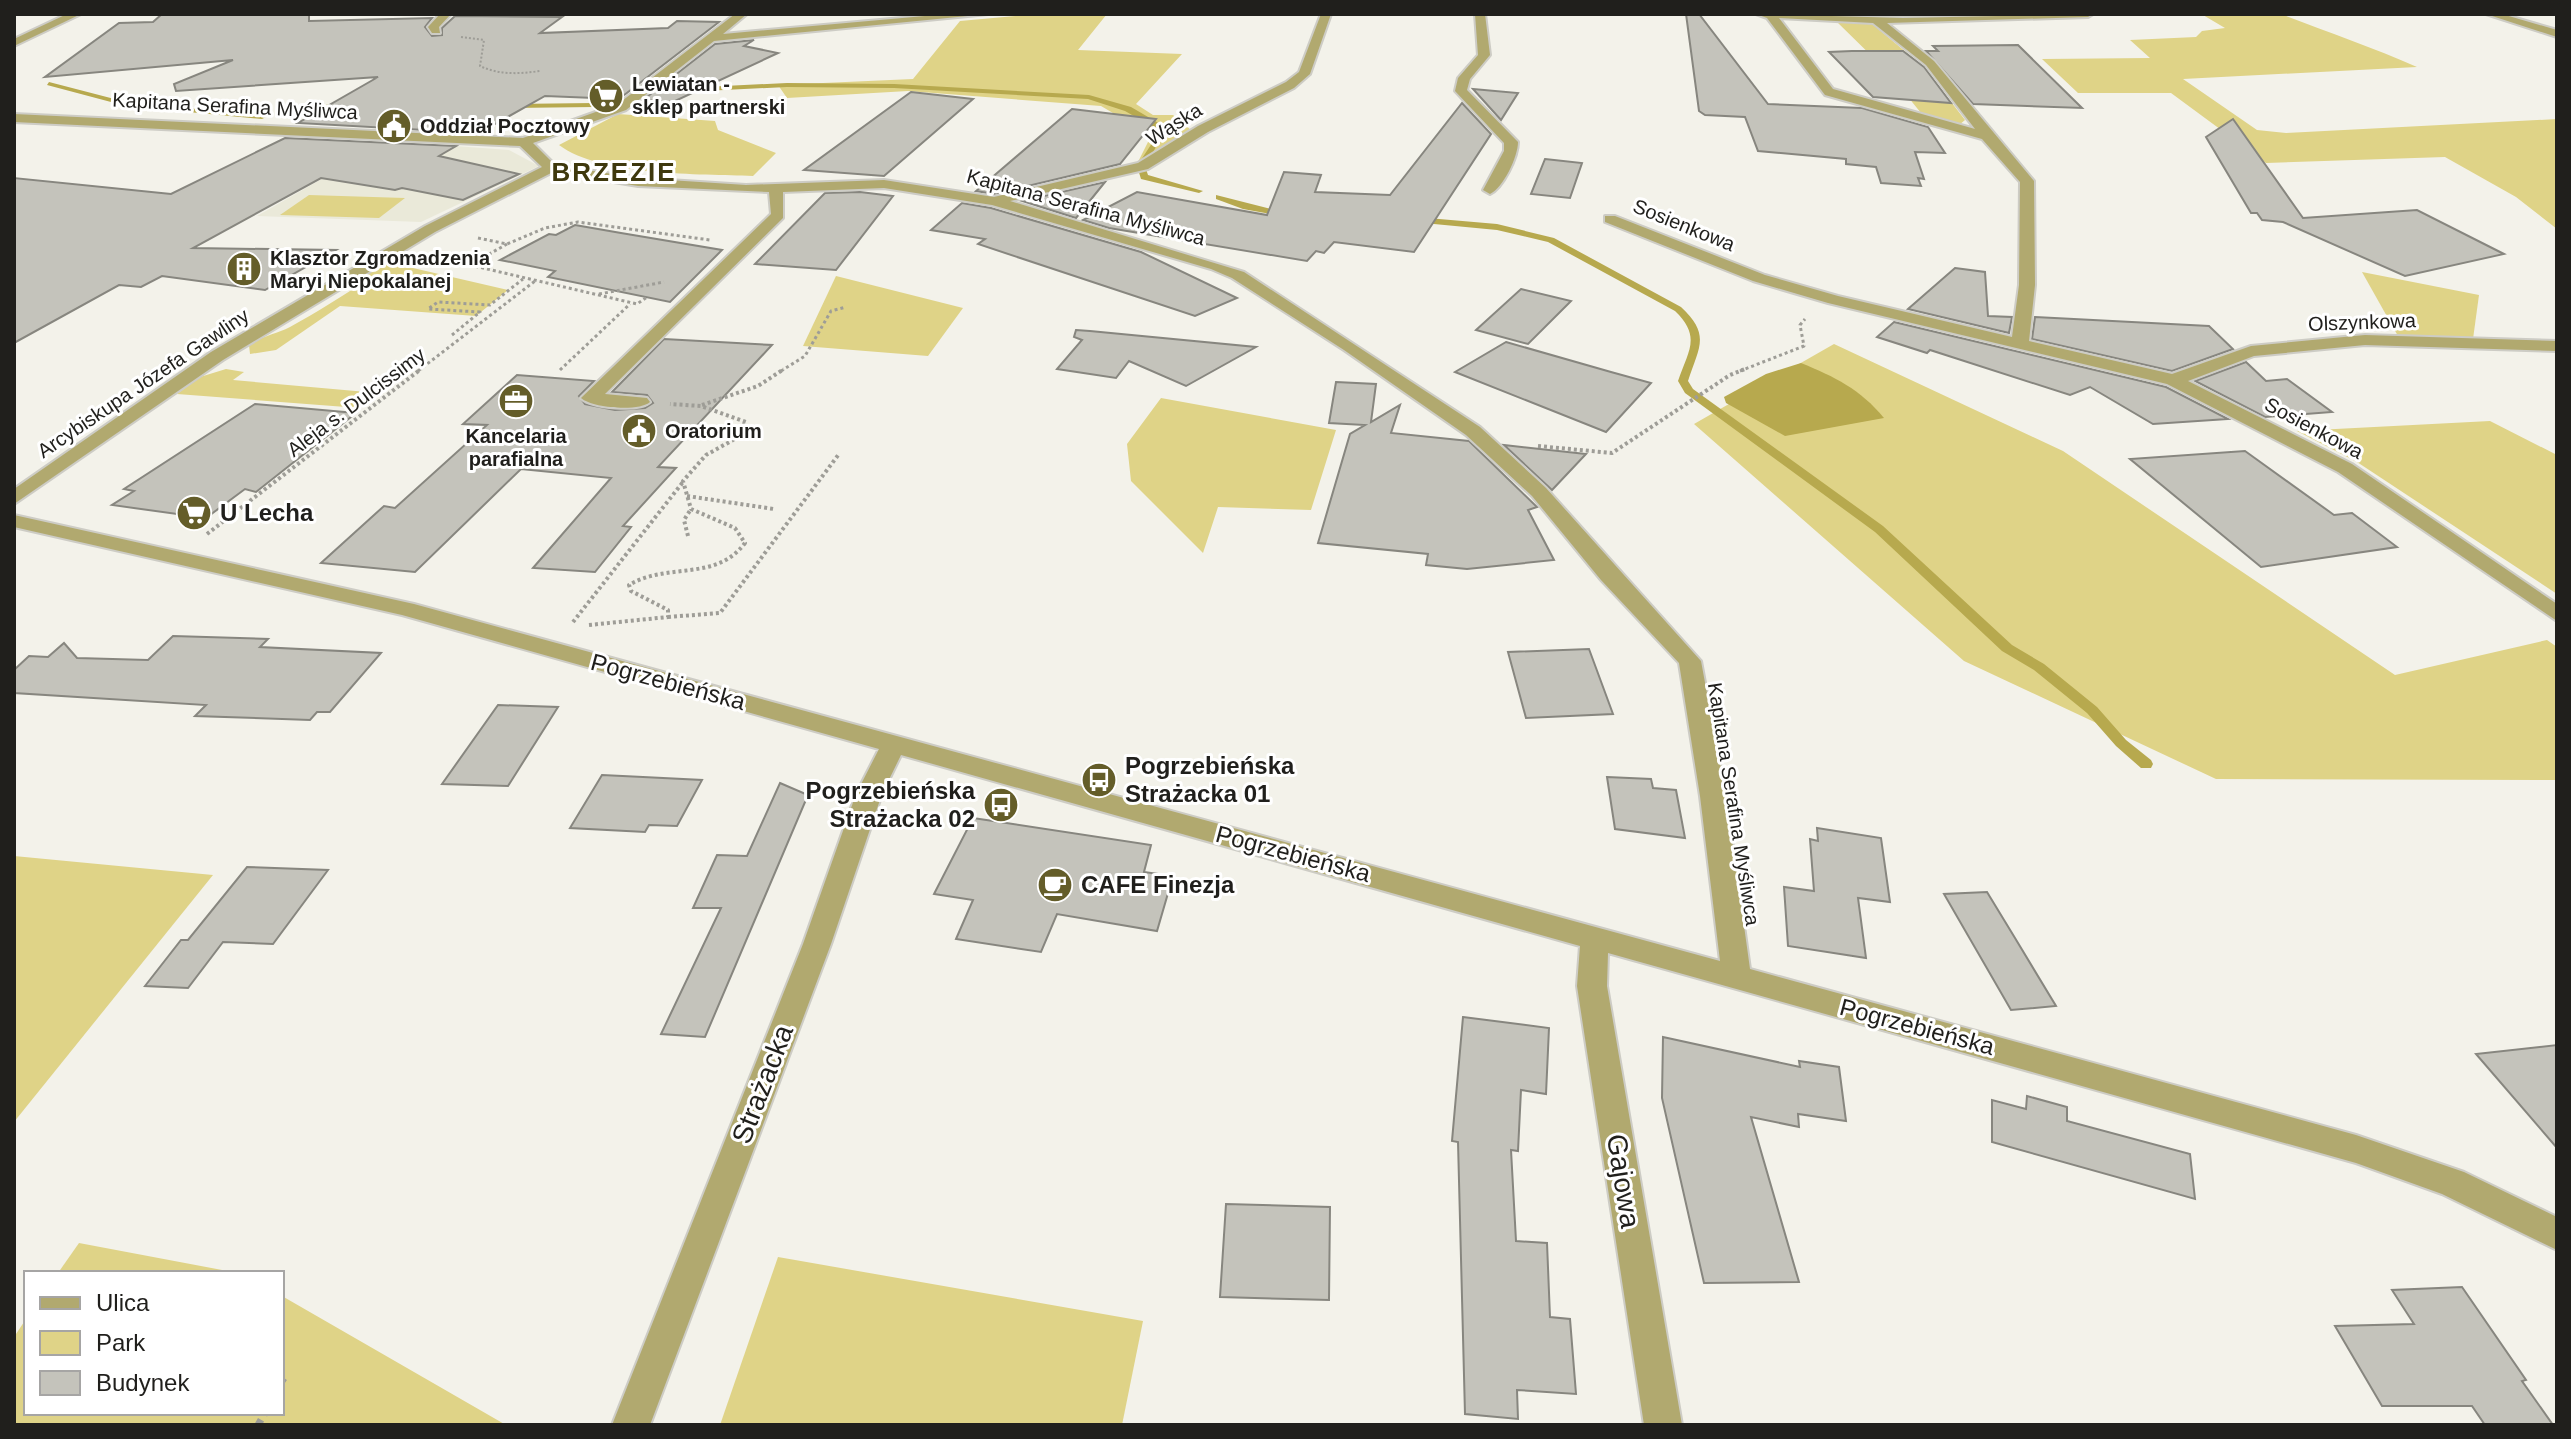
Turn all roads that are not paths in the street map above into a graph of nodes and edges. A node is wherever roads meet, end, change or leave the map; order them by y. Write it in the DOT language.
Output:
graph roads {
  1 [pos="76,14"];
  2 [pos="446,14"];
  3 [pos="742,14"];
  4 [pos="983,14"];
  5 [pos="1326,14"];
  6 [pos="1480,14"];
  7 [pos="1761,14"];
  8 [pos="2088,14"];
  9 [pos="2491,14"];
  10 [pos="1771,15"];
  11 [pos="1900,17"];
  12 [pos="1876,20"];
  13 [pos="436,31"];
  14 [pos="2557,34"];
  15 [pos="713,38"];
  16 [pos="14,43"];
  17 [pos="14,118"];
  18 [pos="1987,136"];
  19 [pos="524,142"];
  20 [pos="551,168"];
  21 [pos="776,188"];
  22 [pos="1490,190"];
  23 [pos="994,201"];
  24 [pos="1610,219"];
  25 [pos="2020,344"];
  26 [pos="2557,346"];
  27 [pos="2173,380"];
  28 [pos="641,402"];
  29 [pos="14,498"];
  30 [pos="14,521"];
  31 [pos="2557,614"];
  32 [pos="894,744"];
  33 [pos="1595,937"];
  34 [pos="1737,978"];
  35 [pos="2557,1234"];
  36 [pos="631,1425"];
  37 [pos="1663,1425"];
  1 -- 16 [label="street"];
  2 -- 13 [label="street"];
  3 -- 15 [label="street"];
  4 -- 15 [label="street"];
  5 -- 23 [label="street, Wąska"];
  6 -- 22 [label="street"];
  7 -- 10 [label="street"];
  8 -- 11 [label="street"];
  9 -- 14 [label="street"];
  10 -- 12 [label="street"];
  10 -- 18 [label="street"];
  11 -- 12 [label="street"];
  12 -- 18 [label="street"];
  15 -- 19 [label="street"];
  17 -- 19 [label="street, Kapitana Serafina Myśliwca"];
  18 -- 25 [label="street"];
  19 -- 20 [label="street"];
  20 -- 21 [label="street, Kapitana Serafina Myśliwca"];
  20 -- 29 [label="street, Arcybiskupa Józefa Gawliny"];
  21 -- 23 [label="street, Kapitana Serafina Myśliwca"];
  21 -- 28 [label="street"];
  23 -- 34 [label="street, Kapitana Serafina Myśliwca"];
  24 -- 25 [label="street, Sosienkowa"];
  25 -- 27 [label="street, Sosienkowa"];
  26 -- 27 [label="street, Olszynkowa"];
  27 -- 31 [label="street, Sosienkowa"];
  30 -- 32 [label="street, Pogrzebieńska"];
  32 -- 33 [label="street, Pogrzebieńska"];
  32 -- 36 [label="street, Strażacka"];
  33 -- 34 [label="street, Pogrzebieńska"];
  33 -- 37 [label="street, Gajowa"];
  34 -- 35 [label="street, Pogrzebieńska"];
}
